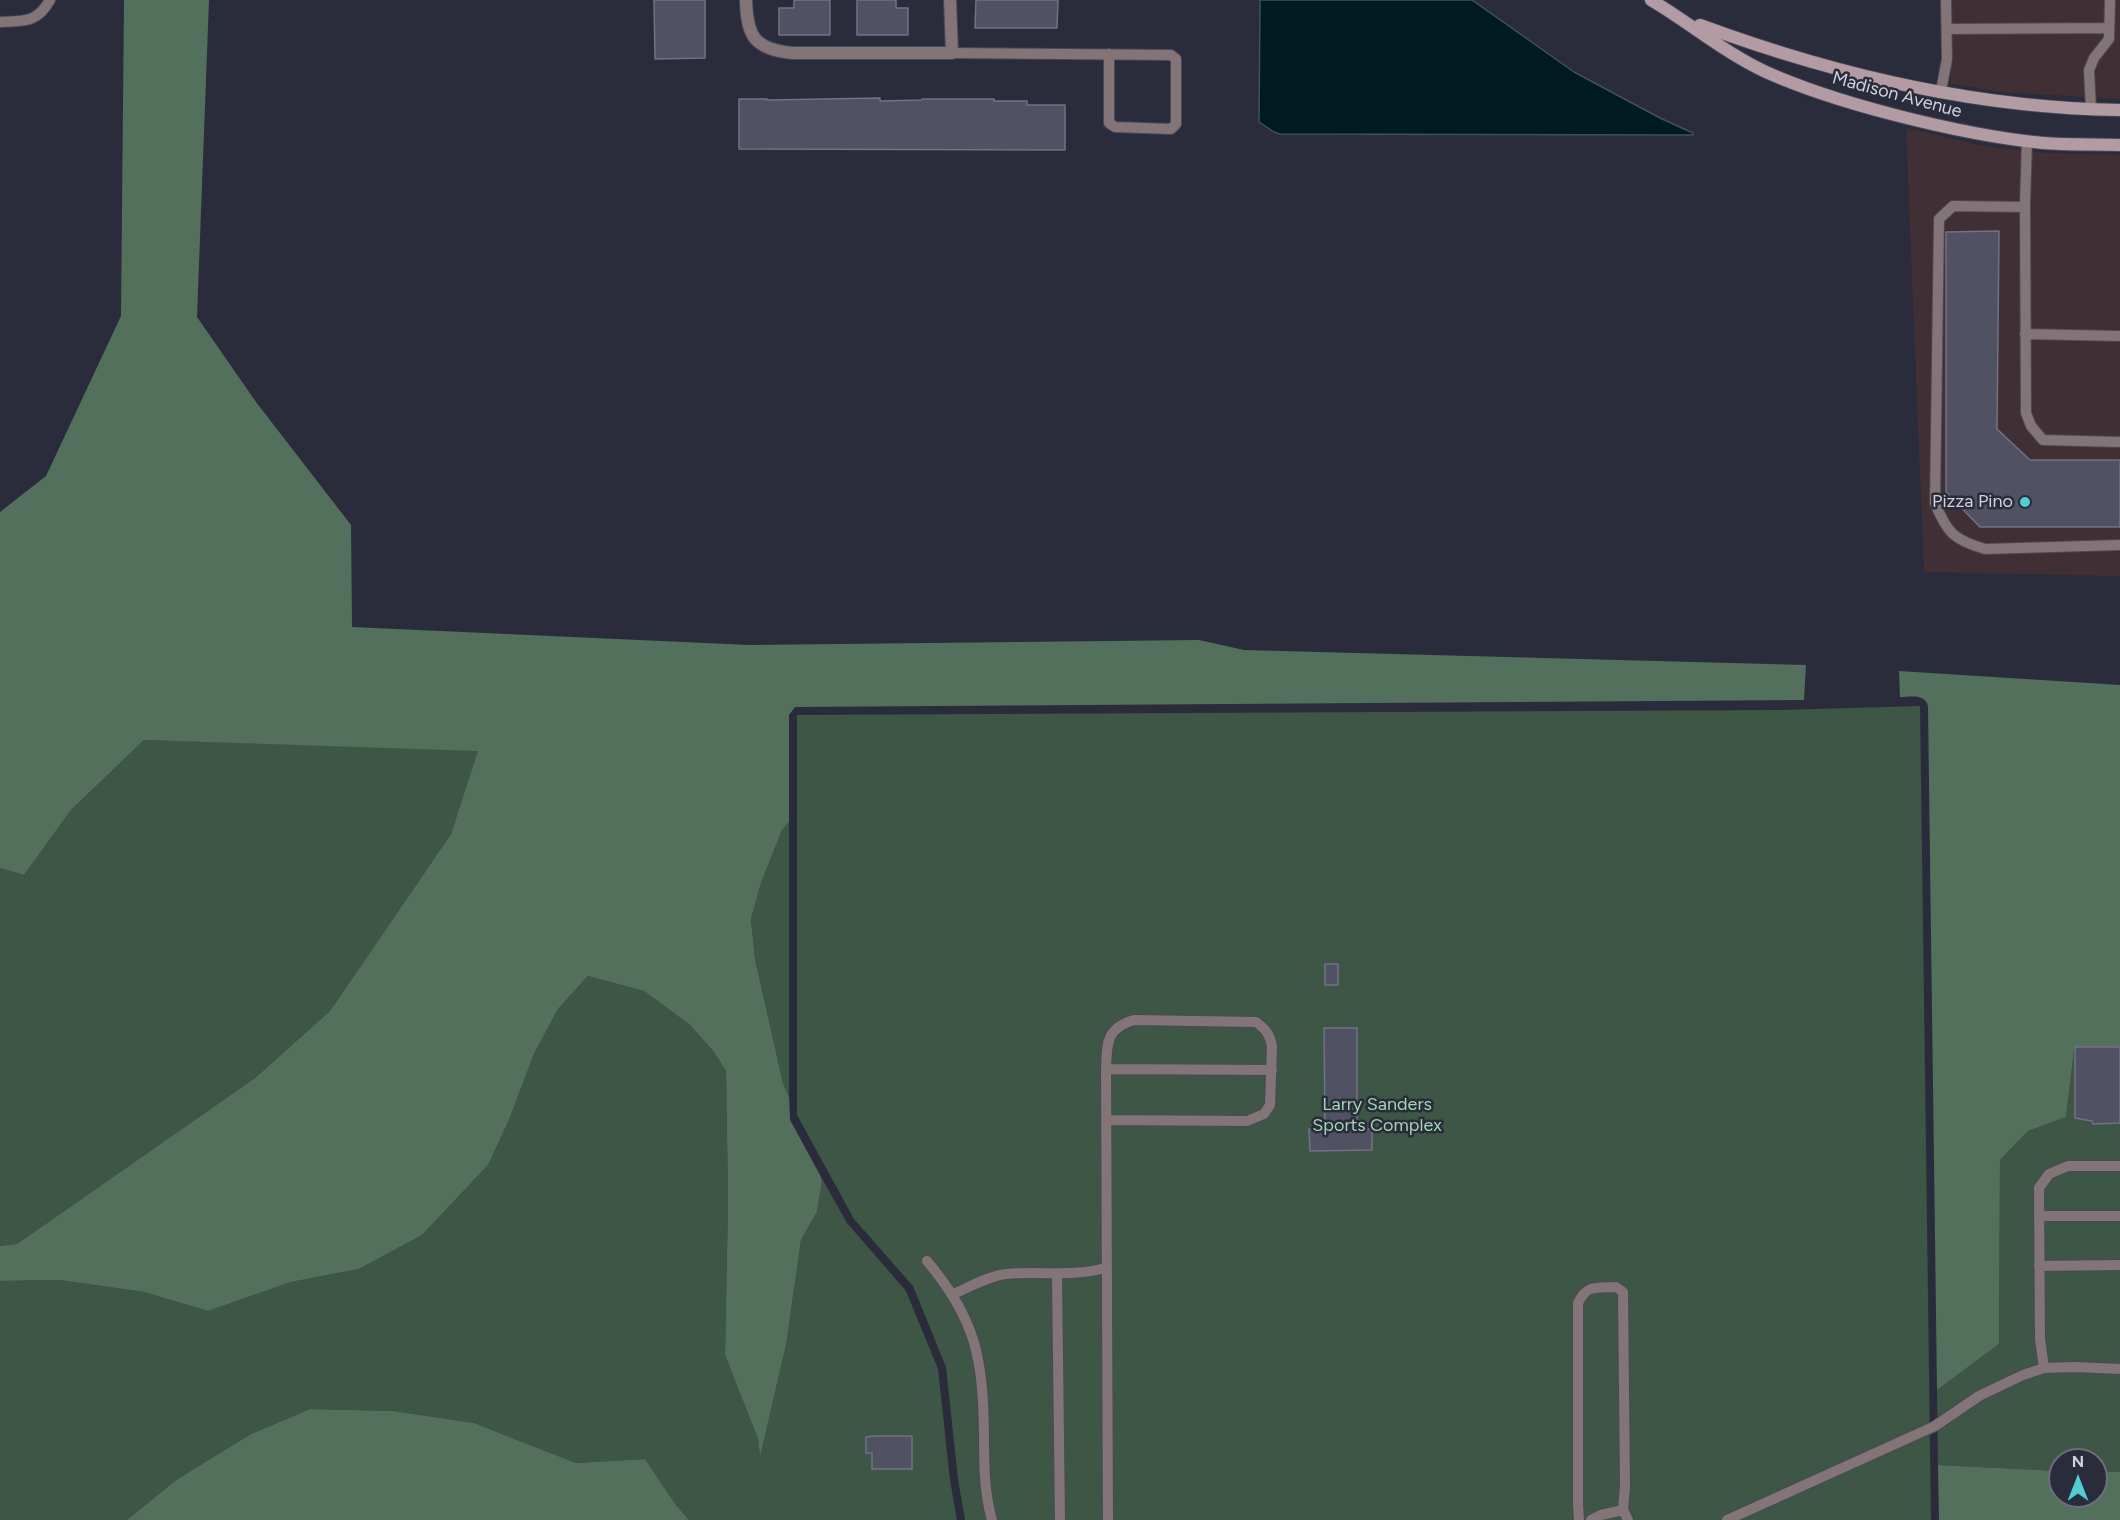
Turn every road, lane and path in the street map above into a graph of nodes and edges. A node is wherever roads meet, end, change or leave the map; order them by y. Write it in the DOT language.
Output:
graph roads {
  1 [pos="50,0"];
  2 [pos="746,0"];
  3 [pos="950,0"];
  4 [pos="1650,0"];
  5 [pos="1946,0"];
  6 [pos="2110,0"];
  7 [pos="1684,19"];
  8 [pos="0,22"];
  9 [pos="1947,29"];
  10 [pos="2113,35"];
  11 [pos="952,52"];
  12 [pos="1109,54"];
  13 [pos="1941,92"];
  14 [pos="2091,109"];
  15 [pos="2120,110"];
  16 [pos="2027,141"];
  17 [pos="2120,145"];
  18 [pos="2025,207"];
  19 [pos="2025,334"];
  20 [pos="2120,336"];
  21 [pos="2120,442"];
  22 [pos="2120,546"];
  23 [pos="1106,1069"];
  24 [pos="1272,1070"];
  25 [pos="1106,1120"];
  26 [pos="2120,1166"];
  27 [pos="2039,1216"];
  28 [pos="2120,1216"];
  29 [pos="927,1261"];
  30 [pos="2120,1265"];
  31 [pos="2039,1266"];
  32 [pos="1105,1268"];
  33 [pos="1057,1275"];
  34 [pos="953,1294"];
  35 [pos="2044,1368"];
  36 [pos="2120,1369"];
  37 [pos="1625,1515"];
  38 [pos="992,1520"];
  39 [pos="1060,1520"];
  40 [pos="1107,1520"];
  41 [pos="1579,1520"];
  42 [pos="1591,1520"];
  43 [pos="1727,1520"];
  1 -- 8 [label="lane"];
  2 -- 11 [label="street"];
  3 -- 11 [label="street"];
  4 -- 7 [label="main road, Madison Avenue"];
  5 -- 9 [label="lane"];
  6 -- 10 [label="lane"];
  7 -- 13 [label="main road, Madison Avenue"];
  7 -- 16 [label="main road, Madison Avenue"];
  9 -- 10 [label="lane"];
  9 -- 13 [label="lane"];
  10 -- 14 [label="lane"];
  11 -- 12 [label="lane"];
  12 -- 12 [label="lane"];
  13 -- 14 [label="main road, Madison Avenue"];
  14 -- 15 [label="main road, Madison Avenue"];
  16 -- 17 [label="main road, Madison Avenue"];
  16 -- 18 [label="lane"];
  18 -- 19 [label="lane"];
  18 -- 22 [label="lane"];
  19 -- 20 [label="lane"];
  19 -- 21 [label="lane"];
  23 -- 24 [label="lane"];
  23 -- 24 [label="lane"];
  23 -- 25 [label="lane"];
  24 -- 25 [label="lane"];
  25 -- 32 [label="lane"];
  26 -- 27 [label="lane"];
  27 -- 28 [label="lane"];
  27 -- 31 [label="lane"];
  29 -- 34 [label="lane"];
  30 -- 31 [label="lane"];
  31 -- 35 [label="lane"];
  32 -- 33 [label="lane"];
  32 -- 40 [label="lane"];
  33 -- 34 [label="lane"];
  33 -- 39 [label="lane"];
  34 -- 38 [label="lane"];
  35 -- 36 [label="lane"];
  35 -- 43 [label="lane"];
  37 -- 41 [label="lane"];
  37 -- 42 [label="lane"];
}
